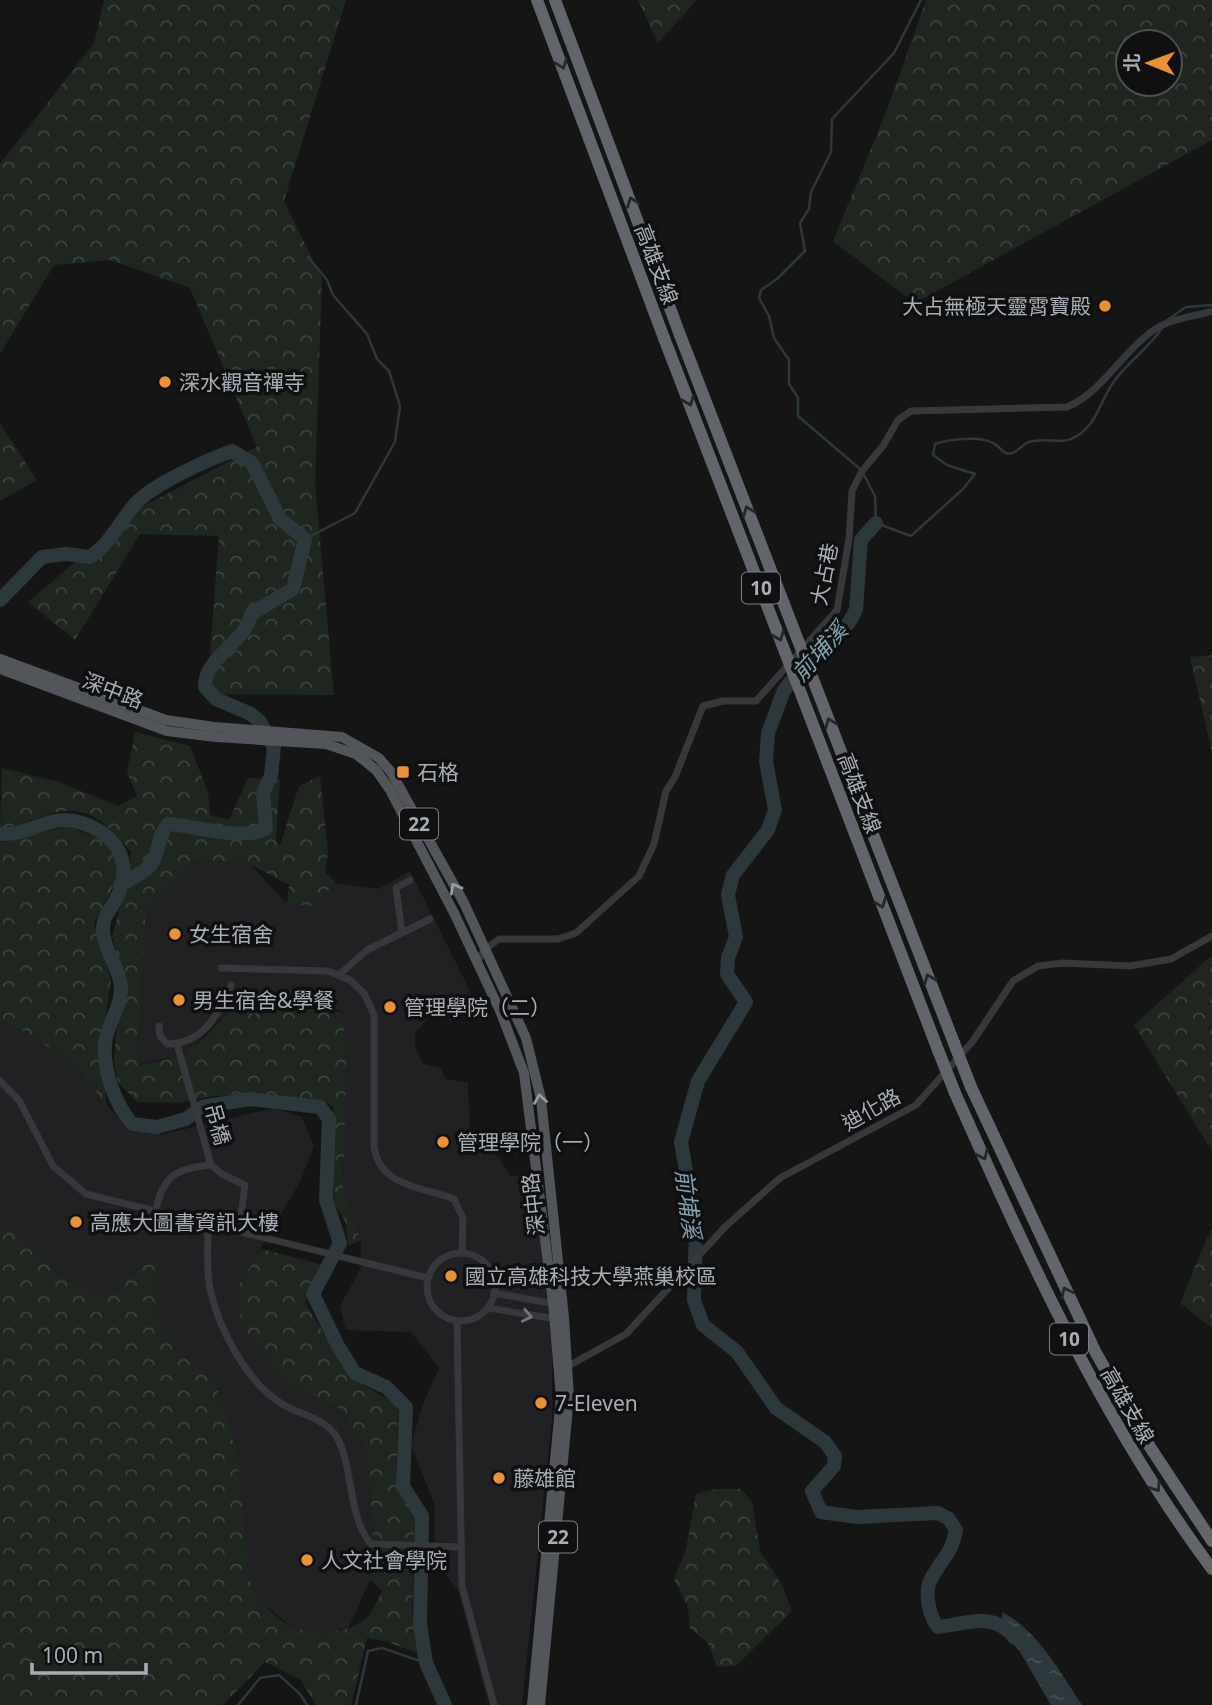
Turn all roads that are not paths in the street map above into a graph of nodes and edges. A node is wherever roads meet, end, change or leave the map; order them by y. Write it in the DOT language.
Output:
graph roads {
  1 [pos="537,0"];
  2 [pos="555,0"];
  3 [pos="1212,312"];
  4 [pos="0,659"];
  5 [pos="0,669"];
  6 [pos="215,732"];
  7 [pos="323,739"];
  8 [pos="410,880"];
  9 [pos="429,919"];
  10 [pos="402,932"];
  11 [pos="1212,936"];
  12 [pos="488,946"];
  13 [pos="477,962"];
  14 [pos="222,968"];
  15 [pos="340,974"];
  16 [pos="231,985"];
  17 [pos="159,1026"];
  18 [pos="177,1044"];
  19 [pos="0,1081"];
  20 [pos="211,1165"];
  21 [pos="157,1205"];
  22 [pos="208,1225"];
  23 [pos="244,1225"];
  24 [pos="462,1253"];
  25 [pos="428,1278"];
  26 [pos="494,1293"];
  27 [pos="553,1303"];
  28 [pos="488,1308"];
  29 [pos="559,1317"];
  30 [pos="457,1322"];
  31 [pos="564,1369"];
  32 [pos="1212,1541"];
  33 [pos="457,1547"];
  34 [pos="1212,1569"];
  35 [pos="494,1705"];
  36 [pos="532,1705"];
  37 [pos="540,1705"];
  1 -- 34 [label="highway, 高雄支線 / 10, one-way, bridge"];
  32 -- 2 [label="highway, 高雄支線 / 10, one-way, bridge"];
  3 -- 12 [label="street, 大占巷"];
  4 -- 6 [label="main road, 深中路 / 22"];
  5 -- 6 [label="main road, 深中路 / 22"];
  6 -- 7 [label="main road, 22"];
  12 -- 7 [label="main road, 深中路 / 22, one-way"];
  7 -- 13 [label="main road, 深中路 / 22"];
  8 -- 10 [label="street"];
  9 -- 10 [label="street"];
  10 -- 15 [label="street"];
  11 -- 31 [label="street, 迪化路"];
  12 -- 13 [label="street"];
  29 -- 12 [label="main road, 深中路 / 22, one-way"];
  13 -- 27 [label="main road, 深中路 / 22"];
  14 -- 15 [label="street"];
  15 -- 24 [label="street"];
  16 -- 18 [label="street"];
  17 -- 18 [label="street, 吊橋"];
  18 -- 20 [label="street, 吊橋"];
  19 -- 22 [label="street"];
  20 -- 21 [label="street"];
  20 -- 23 [label="street, 吊橋"];
  22 -- 25 [label="street"];
  22 -- 33 [label="street"];
  24 -- 25 [label="street"];
  24 -- 26 [label="street"];
  25 -- 30 [label="street"];
  26 -- 27 [label="street"];
  26 -- 28 [label="street"];
  27 -- 29 [label="main road, 深中路 / 22"];
  28 -- 29 [label="street, one-way"];
  28 -- 30 [label="street"];
  29 -- 31 [label="main road, 深中路 / 22"];
  30 -- 33 [label="street"];
  31 -- 36 [label="main road, 深中路 / 22"];
  31 -- 37 [label="main road, 深中路 / 22"];
  33 -- 35 [label="street"];
}
